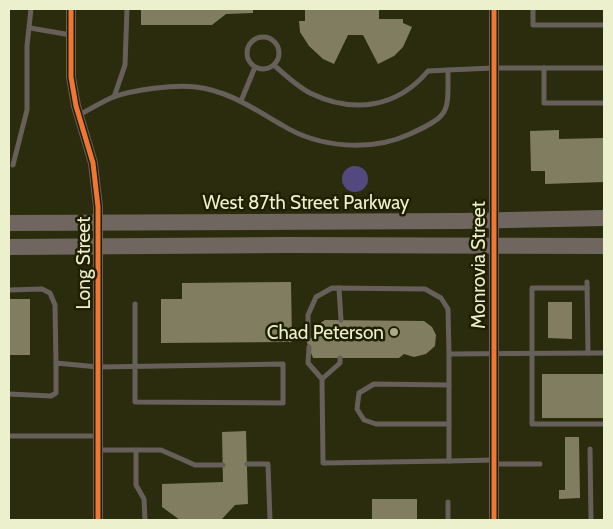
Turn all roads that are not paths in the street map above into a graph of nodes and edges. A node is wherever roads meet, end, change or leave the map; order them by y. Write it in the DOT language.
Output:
graph roads {
  1 [pos="31,9"];
  2 [pos="71,9"];
  3 [pos="127,9"];
  4 [pos="494,9"];
  5 [pos="533,9"];
  6 [pos="604,24"];
  7 [pos="30,28"];
  8 [pos="71,34"];
  9 [pos="274,65"];
  10 [pos="255,68"];
  11 [pos="493,68"];
  12 [pos="544,68"];
  13 [pos="604,68"];
  14 [pos="448,70"];
  15 [pos="114,97"];
  16 [pos="241,101"];
  17 [pos="604,103"];
  18 [pos="79,115"];
  19 [pos="13,165"];
  20 [pos="604,218"];
  21 [pos="493,220"];
  22 [pos="9,223"];
  23 [pos="98,223"];
  24 [pos="98,246"];
  25 [pos="493,246"];
  26 [pos="604,246"];
  27 [pos="9,247"];
  28 [pos="587,282"];
  29 [pos="340,288"];
  30 [pos="587,288"];
  31 [pos="9,290"];
  32 [pos="135,304"];
  33 [pos="341,320"];
  34 [pos="308,339"];
  35 [pos="309,347"];
  36 [pos="588,353"];
  37 [pos="604,353"];
  38 [pos="449,354"];
  39 [pos="493,354"];
  40 [pos="532,354"];
  41 [pos="340,358"];
  42 [pos="56,363"];
  43 [pos="135,366"];
  44 [pos="98,367"];
  45 [pos="322,379"];
  46 [pos="449,385"];
  47 [pos="9,394"];
  48 [pos="449,424"];
  49 [pos="604,424"];
  50 [pos="9,436"];
  51 [pos="98,436"];
  52 [pos="590,449"];
  53 [pos="98,450"];
  54 [pos="136,450"];
  55 [pos="449,461"];
  56 [pos="494,462"];
  57 [pos="247,464"];
  58 [pos="540,464"];
  59 [pos="223,465"];
  60 [pos="448,502"];
  61 [pos="98,520"];
  62 [pos="144,520"];
  63 [pos="270,520"];
  64 [pos="448,520"];
  65 [pos="494,520"];
  66 [pos="591,520"];
  1 -- 7 [label="lane"];
  2 -- 8 [label="street, Long Street"];
  3 -- 15 [label="lane"];
  4 -- 11 [label="street, Monrovia Street"];
  5 -- 6 [label="lane"];
  7 -- 8 [label="lane"];
  7 -- 19 [label="lane"];
  8 -- 18 [label="street, Long Street"];
  9 -- 10 [label="lane"];
  9 -- 10 [label="lane"];
  9 -- 14 [label="lane"];
  10 -- 16 [label="lane"];
  11 -- 12 [label="lane"];
  11 -- 14 [label="lane"];
  11 -- 21 [label="street, Monrovia Street"];
  12 -- 13 [label="lane"];
  12 -- 17 [label="lane"];
  14 -- 16 [label="lane"];
  15 -- 16 [label="lane"];
  15 -- 18 [label="lane"];
  18 -- 23 [label="street, Long Street"];
  20 -- 21 [label="main road, West 87th Street Parkway"];
  21 -- 23 [label="main road, West 87th Street Parkway"];
  21 -- 25 [label="street, Monrovia Street"];
  22 -- 23 [label="main road, West 87th Street Parkway"];
  23 -- 24 [label="street, Long Street"];
  24 -- 25 [label="main road"];
  24 -- 27 [label="main road"];
  24 -- 44 [label="street, Long Street"];
  25 -- 26 [label="main road"];
  25 -- 39 [label="street, Monrovia Street"];
  28 -- 30 [label="lane"];
  29 -- 33 [label="lane"];
  29 -- 34 [label="lane"];
  29 -- 38 [label="lane"];
  30 -- 36 [label="lane"];
  30 -- 40 [label="lane"];
  31 -- 42 [label="lane"];
  32 -- 43 [label="lane"];
  35 -- 45 [label="lane"];
  36 -- 37 [label="lane"];
  36 -- 40 [label="lane"];
  38 -- 39 [label="lane"];
  38 -- 46 [label="lane"];
  39 -- 40 [label="lane"];
  39 -- 56 [label="street, Monrovia Street"];
  40 -- 49 [label="lane"];
  41 -- 45 [label="lane"];
  42 -- 44 [label="lane"];
  42 -- 47 [label="lane"];
  43 -- 43 [label="lane"];
  43 -- 44 [label="lane"];
  44 -- 51 [label="street, Long Street"];
  45 -- 55 [label="lane"];
  46 -- 48 [label="lane"];
  46 -- 48 [label="lane"];
  48 -- 55 [label="lane"];
  50 -- 51 [label="lane"];
  51 -- 53 [label="street, Long Street"];
  52 -- 66 [label="lane"];
  53 -- 54 [label="lane"];
  53 -- 61 [label="street, Long Street"];
  54 -- 59 [label="lane"];
  54 -- 62 [label="lane"];
  55 -- 56 [label="lane"];
  56 -- 58 [label="lane"];
  56 -- 65 [label="street, Monrovia Street"];
  57 -- 63 [label="lane"];
  60 -- 64 [label="lane"];
}
